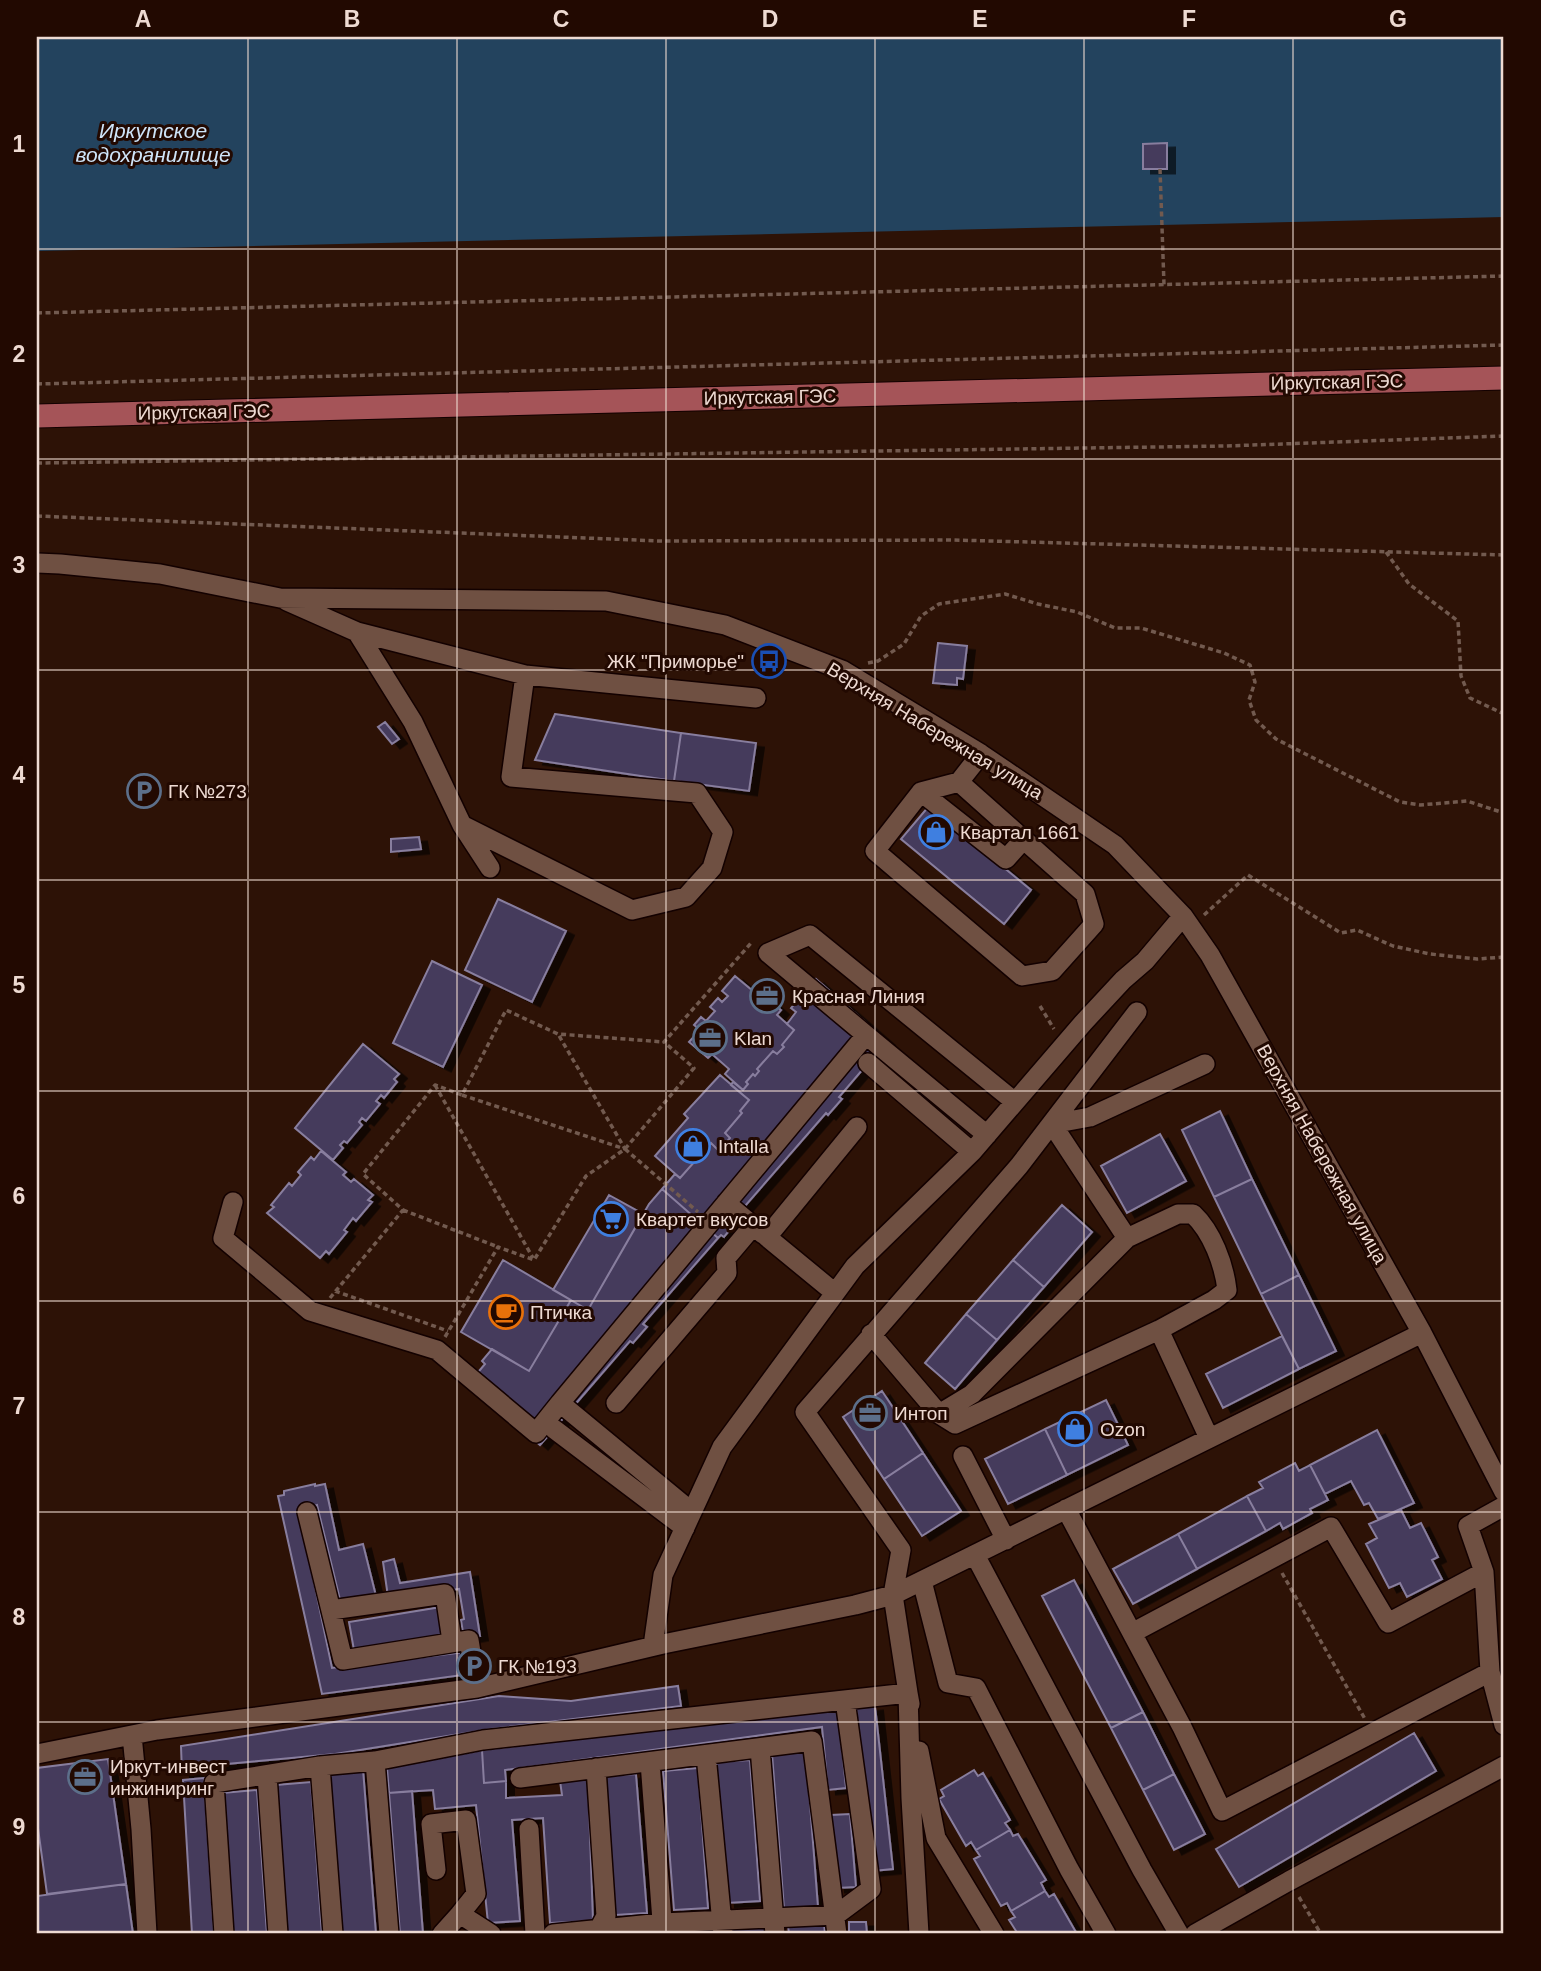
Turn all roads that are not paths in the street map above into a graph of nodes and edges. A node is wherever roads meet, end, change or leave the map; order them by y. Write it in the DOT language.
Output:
graph roads {
  1 [pos="1504,378"];
  2 [pos="37,416"];
  3 [pos="37,563"];
  4 [pos="280,598"];
  5 [pos="357,632"];
  6 [pos="525,675"];
  7 [pos="756,698"];
  8 [pos="981,754"];
  9 [pos="959,782"];
  10 [pos="921,792"];
  11 [pos="461,825"];
  12 [pos="1023,840"];
  13 [pos="490,868"];
  14 [pos="1187,921"];
  15 [pos="1137,1012"];
  16 [pos="866,1035"];
  17 [pos="868,1063"];
  18 [pos="1205,1064"];
  19 [pos="1015,1102"];
  20 [pos="1052,1124"];
  21 [pos="857,1128"];
  22 [pos="987,1135"];
  23 [pos="972,1152"];
  24 [pos="233,1202"];
  25 [pos="726,1203"];
  26 [pos="760,1231"];
  27 [pos="1127,1238"];
  28 [pos="835,1293"];
  29 [pos="1158,1330"];
  30 [pos="871,1334"];
  31 [pos="1422,1334"];
  32 [pos="560,1403"];
  33 [pos="616,1403"];
  34 [pos="939,1414"];
  35 [pos="554,1429"];
  36 [pos="1209,1437"];
  37 [pos="963,1456"];
  38 [pos="1504,1492"];
  39 [pos="1504,1506"];
  40 [pos="1066,1509"];
  41 [pos="307,1512"];
  42 [pos="688,1520"];
  43 [pos="1006,1540"];
  44 [pos="975,1555"];
  45 [pos="1484,1572"];
  46 [pos="922,1581"];
  47 [pos="893,1595"];
  48 [pos="331,1610"];
  49 [pos="1132,1633"];
  50 [pos="452,1641"];
  51 [pos="653,1646"];
  52 [pos="1490,1672"];
  53 [pos="477,1688"];
  54 [pos="908,1693"];
  55 [pos="845,1700"];
  56 [pos="1504,1725"];
  57 [pos="132,1735"];
  58 [pos="760,1748"];
  59 [pos="37,1754"];
  60 [pos="706,1755"];
  61 [pos="375,1761"];
  62 [pos="650,1762"];
  63 [pos="320,1766"];
  64 [pos="1504,1766"];
  65 [pos="596,1768"];
  66 [pos="267,1775"];
  67 [pos="520,1778"];
  68 [pos="528,1829"];
  69 [pos="436,1870"];
  70 [pos="460,1914"];
  71 [pos="837,1925"];
  72 [pos="774,1926"];
  73 [pos="723,1927"];
  74 [pos="663,1928"];
  75 [pos="600,1932"];
  76 [pos="147,1934"];
  77 [pos="224,1934"];
  78 [pos="278,1934"];
  79 [pos="333,1934"];
  80 [pos="389,1934"];
  81 [pos="442,1934"];
  82 [pos="491,1934"];
  83 [pos="535,1934"];
  84 [pos="553,1934"];
  85 [pos="919,1934"];
  86 [pos="995,1934"];
  87 [pos="1106,1934"];
  88 [pos="1179,1934"];
  89 [pos="1195,1934"];
  1 -- 2 [label="main road, Иркутская ГЭС"];
  3 -- 4 [label="street, Верхняя Набережная улица"];
  4 -- 5 [label="street"];
  4 -- 8 [label="street, Верхняя Набережная улица"];
  5 -- 6 [label="street"];
  5 -- 11 [label="street"];
  6 -- 7 [label="street"];
  6 -- 11 [label="street"];
  8 -- 9 [label="street"];
  8 -- 14 [label="street, Верхняя Набережная улица"];
  9 -- 10 [label="street"];
  9 -- 12 [label="street"];
  10 -- 12 [label="street"];
  10 -- 12 [label="street"];
  11 -- 13 [label="street"];
  14 -- 19 [label="street"];
  14 -- 31 [label="street, Верхняя Набережная улица"];
  15 -- 20 [label="street"];
  16 -- 19 [label="street"];
  16 -- 22 [label="street"];
  16 -- 25 [label="street"];
  17 -- 23 [label="street"];
  18 -- 20 [label="street"];
  19 -- 22 [label="street"];
  20 -- 27 [label="street"];
  20 -- 30 [label="street"];
  21 -- 26 [label="street"];
  22 -- 23 [label="street"];
  23 -- 28 [label="street"];
  24 -- 32 [label="street"];
  25 -- 26 [label="street"];
  25 -- 32 [label="street"];
  26 -- 28 [label="street"];
  26 -- 33 [label="street"];
  27 -- 29 [label="street"];
  27 -- 34 [label="street"];
  28 -- 42 [label="street"];
  29 -- 34 [label="street"];
  29 -- 36 [label="street"];
  30 -- 34 [label="street"];
  30 -- 47 [label="street"];
  31 -- 36 [label="street"];
  31 -- 38 [label="street, Верхняя Набережная улица"];
  32 -- 42 [label="street"];
  35 -- 42 [label="street"];
  36 -- 40 [label="street"];
  37 -- 43 [label="street"];
  39 -- 45 [label="street"];
  40 -- 43 [label="street"];
  40 -- 49 [label="street"];
  41 -- 48 [label="street"];
  42 -- 51 [label="street"];
  43 -- 44 [label="street"];
  44 -- 46 [label="street"];
  44 -- 88 [label="street"];
  45 -- 49 [label="street"];
  45 -- 52 [label="street"];
  46 -- 47 [label="street"];
  46 -- 87 [label="street"];
  47 -- 51 [label="street"];
  47 -- 54 [label="street"];
  48 -- 50 [label="street"];
  48 -- 50 [label="street"];
  49 -- 52 [label="street"];
  50 -- 53 [label="street"];
  51 -- 53 [label="street"];
  52 -- 56 [label="street"];
  53 -- 57 [label="street"];
  54 -- 55 [label="street"];
  54 -- 85 [label="street"];
  54 -- 86 [label="street"];
  55 -- 61 [label="street"];
  55 -- 71 [label="street"];
  57 -- 59 [label="street"];
  57 -- 76 [label="street"];
  58 -- 60 [label="street"];
  58 -- 71 [label="street"];
  58 -- 72 [label="street"];
  60 -- 62 [label="street"];
  60 -- 73 [label="street"];
  61 -- 63 [label="street"];
  61 -- 80 [label="street"];
  62 -- 65 [label="street"];
  62 -- 74 [label="street"];
  63 -- 66 [label="street"];
  63 -- 79 [label="street"];
  64 -- 89 [label="street"];
  65 -- 67 [label="street"];
  65 -- 75 [label="street"];
  66 -- 77 [label="street"];
  66 -- 78 [label="street"];
  68 -- 83 [label="street"];
  69 -- 70 [label="street"];
  70 -- 81 [label="street"];
  70 -- 82 [label="street"];
  71 -- 72 [label="street"];
  72 -- 73 [label="street"];
  73 -- 74 [label="street"];
  74 -- 75 [label="street"];
  75 -- 84 [label="street"];
}
